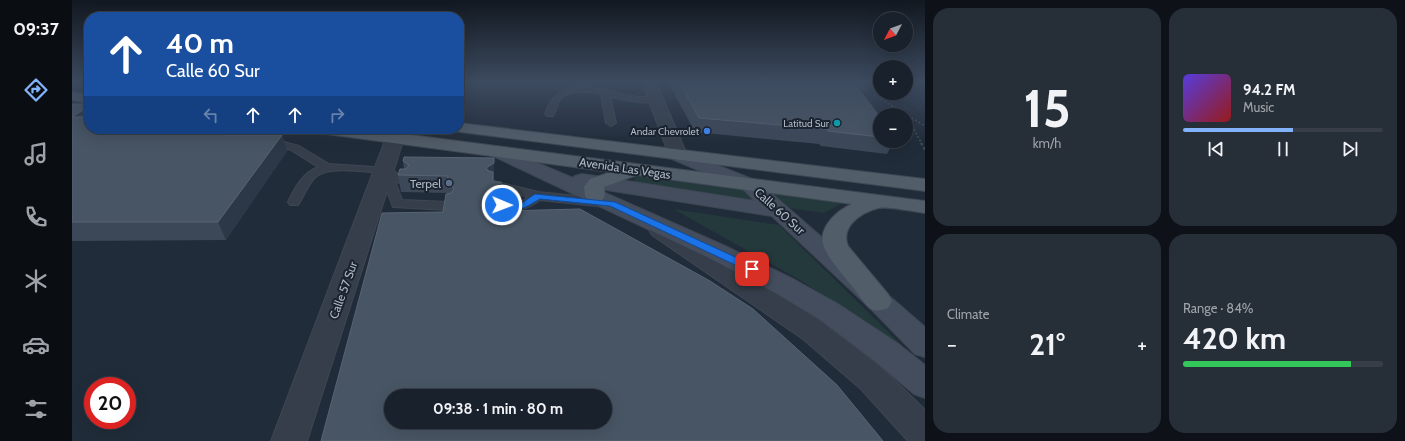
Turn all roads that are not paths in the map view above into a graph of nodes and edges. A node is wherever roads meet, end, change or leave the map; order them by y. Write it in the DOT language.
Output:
graph roads {
  1 [pos="555,103"];
  2 [pos="607,103"];
  3 [pos="657,103"];
  4 [pos="550,114"];
  5 [pos="611,122"];
  6 [pos="464,129"];
  7 [pos="232,134"];
  8 [pos="364,134"];
  9 [pos="395,138"];
  10 [pos="497,151"];
  11 [pos="678,155"];
  12 [pos="327,167"];
  13 [pos="636,169"];
  14 [pos="395,176"];
  15 [pos="750,184"];
  16 [pos="494,185"];
  17 [pos="925,186"];
  18 [pos="802,191"];
  19 [pos="538,196"];
  20 [pos="610,199"];
  21 [pos="877,201"];
  22 [pos="294,202"];
  23 [pos="502,205"];
  24 [pos="448,206"];
  25 [pos="925,207"];
  26 [pos="780,211"];
  27 [pos="880,301"];
  28 [pos="925,345"];
  29 [pos="925,384"];
  30 [pos="925,434"];
  31 [pos="288,441"];
  1 -- 4 [label="lane"];
  2 -- 5 [label="lane"];
  3 -- 11 [label="street"];
  6 -- 11 [label="main road, Avenida Las Vegas"];
  7 -- 12 [label="lane"];
  8 -- 9 [label="main road, Avenida Las Vegas"];
  9 -- 10 [label="main road, Avenida Las Vegas"];
  9 -- 14 [label="street, Calle 57 Sur"];
  10 -- 13 [label="main road, Avenida Las Vegas"];
  10 -- 20 [label="main road"];
  11 -- 13 [label="main road"];
  11 -- 15 [label="main road, Calle 60 Sur"];
  11 -- 17 [label="main road, Avenida Las Vegas"];
  12 -- 14 [label="lane"];
  12 -- 22 [label="lane"];
  13 -- 15 [label="main road, Avenida Las Vegas"];
  13 -- 20 [label="main road"];
  14 -- 24 [label="lane"];
  14 -- 31 [label="street, Calle 57 Sur"];
  15 -- 18 [label="main road, Avenida Las Vegas"];
  15 -- 26 [label="main road, Calle 60 Sur"];
  16 -- 19 [label="lane"];
  17 -- 18 [label="main road"];
  18 -- 21 [label="main road, Avenida Las Vegas"];
  19 -- 20 [label="lane"];
  19 -- 23 [label="lane"];
  20 -- 26 [label="main road"];
  20 -- 29 [label="main road"];
  20 -- 30 [label="street"];
  21 -- 25 [label="main road, Avenida Las Vegas"];
  21 -- 27 [label="main road"];
  26 -- 27 [label="main road, Calle 60 Sur"];
  27 -- 28 [label="main road, Calle 60 Sur"];
}
